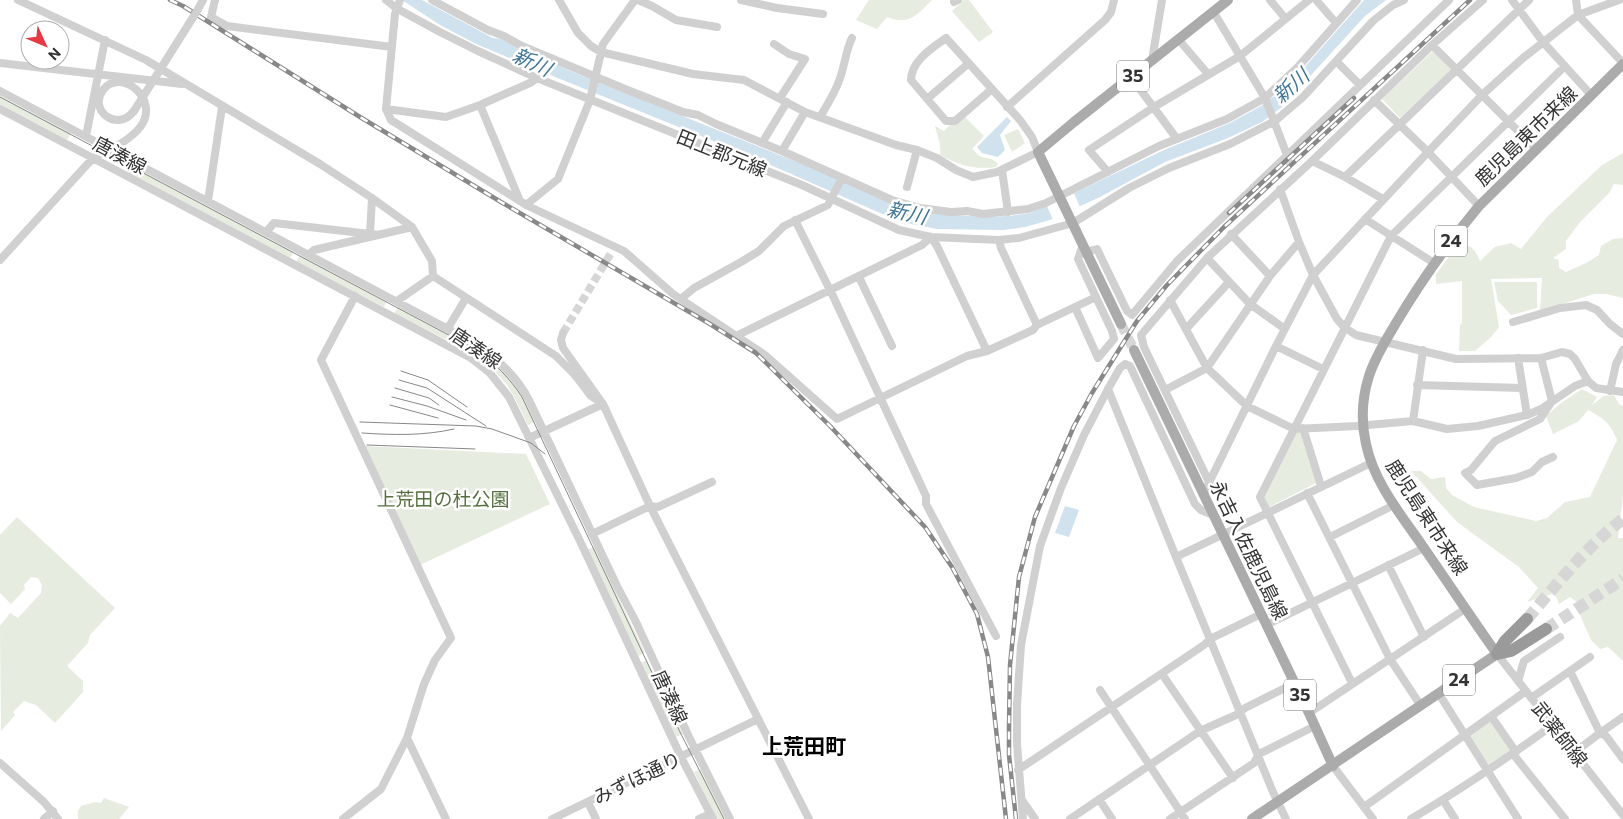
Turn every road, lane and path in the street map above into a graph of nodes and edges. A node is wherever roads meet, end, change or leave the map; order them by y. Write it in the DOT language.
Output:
graph roads {
  1 [pos="18,0"];
  2 [pos="203,0"];
  3 [pos="215,0"];
  4 [pos="386,0"];
  5 [pos="432,0"];
  6 [pos="558,0"];
  7 [pos="634,0"];
  8 [pos="638,0"];
  9 [pos="741,0"];
  10 [pos="784,0"];
  11 [pos="1114,0"];
  12 [pos="1162,0"];
  13 [pos="1228,0"];
  14 [pos="1270,0"];
  15 [pos="1309,0"];
  16 [pos="1316,0"];
  17 [pos="1357,0"];
  18 [pos="1404,0"];
  19 [pos="1449,0"];
  20 [pos="1483,0"];
  21 [pos="1512,0"];
  22 [pos="1529,0"];
  23 [pos="1576,0"];
  24 [pos="1618,0"];
  25 [pos="761,2"];
  26 [pos="398,3"];
  27 [pos="780,9"];
  28 [pos="1519,10"];
  29 [pos="1213,12"];
  30 [pos="823,14"];
  31 [pos="1578,15"];
  32 [pos="1285,18"];
  33 [pos="1336,23"];
  34 [pos="717,28"];
  35 [pos="852,38"];
  36 [pos="1178,39"];
  37 [pos="105,40"];
  38 [pos="1543,42"];
  39 [pos="774,44"];
  40 [pos="1432,44"];
  41 [pos="392,47"];
  42 [pos="601,52"];
  43 [pos="1240,56"];
  44 [pos="1152,60"];
  45 [pos="1336,61"];
  46 [pos="0,63"];
  47 [pos="969,63"];
  48 [pos="1623,64"];
  49 [pos="1564,67"];
  50 [pos="1456,69"];
  51 [pos="1208,74"];
  52 [pos="98,75"];
  53 [pos="595,76"];
  54 [pos="1131,77"];
  55 [pos="537,78"];
  56 [pos="186,85"];
  57 [pos="1360,85"];
  58 [pos="992,89"];
  59 [pos="0,91"];
  60 [pos="1482,95"];
  61 [pos="1592,96"];
  62 [pos="590,98"];
  63 [pos="1265,98"];
  64 [pos="927,99"];
  65 [pos="784,100"];
  66 [pos="1374,100"];
  67 [pos="480,105"];
  68 [pos="1154,106"];
  69 [pos="222,107"];
  70 [pos="1007,107"];
  71 [pos="0,109"];
  72 [pos="386,109"];
  73 [pos="805,112"];
  74 [pos="820,117"];
  75 [pos="1275,121"];
  76 [pos="1508,121"];
  77 [pos="1400,125"];
  78 [pos="86,136"];
  79 [pos="1177,139"];
  80 [pos="762,143"];
  81 [pos="110,150"];
  82 [pos="917,150"];
  83 [pos="1537,150"];
  84 [pos="782,151"];
  85 [pos="1038,152"];
  86 [pos="1428,152"];
  87 [pos="1286,157"];
  88 [pos="93,158"];
  89 [pos="1312,161"];
  90 [pos="1002,170"];
  91 [pos="1108,172"];
  92 [pos="1346,177"];
  93 [pos="1452,177"];
  94 [pos="842,178"];
  95 [pos="907,187"];
  96 [pos="1280,189"];
  97 [pos="1059,196"];
  98 [pos="372,198"];
  99 [pos="832,199"];
  100 [pos="1382,199"];
  101 [pos="208,201"];
  102 [pos="523,203"];
  103 [pos="1480,206"];
  104 [pos="1008,212"];
  105 [pos="1365,219"];
  106 [pos="795,220"];
  107 [pos="1073,224"];
  108 [pos="412,227"];
  109 [pos="266,232"];
  110 [pos="370,234"];
  111 [pos="1232,234"];
  112 [pos="378,235"];
  113 [pos="1391,236"];
  114 [pos="931,237"];
  115 [pos="999,240"];
  116 [pos="1299,242"];
  117 [pos="1085,248"];
  118 [pos="308,255"];
  119 [pos="1207,258"];
  120 [pos="0,260"];
  121 [pos="1434,263"];
  122 [pos="1314,275"];
  123 [pos="433,276"];
  124 [pos="1270,276"];
  125 [pos="859,277"];
  126 [pos="1228,282"];
  127 [pos="830,291"];
  128 [pos="355,296"];
  129 [pos="1096,297"];
  130 [pos="466,298"];
  131 [pos="681,299"];
  132 [pos="1170,300"];
  133 [pos="397,301"];
  134 [pos="1250,304"];
  135 [pos="1075,307"];
  136 [pos="1512,322"];
  137 [pos="1121,324"];
  138 [pos="1037,325"];
  139 [pos="1344,327"];
  140 [pos="448,328"];
  141 [pos="1186,329"];
  142 [pos="1285,329"];
  143 [pos="563,333"];
  144 [pos="1623,334"];
  145 [pos="736,336"];
  146 [pos="1385,342"];
  147 [pos="892,346"];
  148 [pos="1276,346"];
  149 [pos="1134,350"];
  150 [pos="1423,350"];
  151 [pos="1623,350"];
  152 [pos="987,351"];
  153 [pos="1518,358"];
  154 [pos="1541,358"];
  155 [pos="1207,368"];
  156 [pos="1323,369"];
  157 [pos="1588,381"];
  158 [pos="1417,385"];
  159 [pos="1522,388"];
  160 [pos="1108,389"];
  161 [pos="1165,390"];
  162 [pos="1610,391"];
  163 [pos="1623,392"];
  164 [pos="880,397"];
  165 [pos="1552,401"];
  166 [pos="603,404"];
  167 [pos="1247,406"];
  168 [pos="1527,415"];
  169 [pos="1413,421"];
  170 [pos="1363,426"];
  171 [pos="1294,428"];
  172 [pos="1303,428"];
  173 [pos="544,430"];
  174 [pos="529,438"];
  175 [pos="1553,458"];
  176 [pos="1371,463"];
  177 [pos="712,482"];
  178 [pos="1210,484"];
  179 [pos="1321,486"];
  180 [pos="1307,493"];
  181 [pos="1203,495"];
  182 [pos="1394,505"];
  183 [pos="650,506"];
  184 [pos="1267,512"];
  185 [pos="1214,515"];
  186 [pos="592,534"];
  187 [pos="1223,534"];
  188 [pos="1330,537"];
  189 [pos="1424,548"];
  190 [pos="1176,556"];
  191 [pos="1388,565"];
  192 [pos="1352,583"];
  193 [pos="1313,602"];
  194 [pos="1466,609"];
  195 [pos="1261,614"];
  196 [pos="1527,619"];
  197 [pos="1266,625"];
  198 [pos="1546,629"];
  199 [pos="996,636"];
  200 [pos="1424,636"];
  201 [pos="1560,637"];
  202 [pos="1210,639"];
  203 [pos="1497,654"];
  204 [pos="1590,657"];
  205 [pos="1390,659"];
  206 [pos="1570,671"];
  207 [pos="1162,674"];
  208 [pos="1518,681"];
  209 [pos="1295,683"];
  210 [pos="1352,683"];
  211 [pos="1100,690"];
  212 [pos="1526,691"];
  213 [pos="1438,694"];
  214 [pos="1532,698"];
  215 [pos="1421,706"];
  216 [pos="1112,708"];
  217 [pos="1240,712"];
  218 [pos="1309,713"];
  219 [pos="1491,716"];
  220 [pos="1623,717"];
  221 [pos="758,719"];
  222 [pos="1553,725"];
  223 [pos="1315,726"];
  224 [pos="1200,731"];
  225 [pos="1600,733"];
  226 [pos="1464,736"];
  227 [pos="407,738"];
  228 [pos="694,749"];
  229 [pos="1575,752"];
  230 [pos="1515,753"];
  231 [pos="1258,754"];
  232 [pos="681,757"];
  233 [pos="1623,759"];
  234 [pos="0,763"];
  235 [pos="1150,766"];
  236 [pos="1333,766"];
  237 [pos="1018,770"];
  238 [pos="1487,771"];
  239 [pos="1233,778"];
  240 [pos="1022,799"];
  241 [pos="1099,799"];
  242 [pos="1443,800"];
  243 [pos="588,802"];
  244 [pos="1277,802"];
  245 [pos="1364,807"];
  246 [pos="52,811"];
  247 [pos="1181,812"];
  248 [pos="1623,813"];
  249 [pos="712,816"];
  250 [pos="44,819"];
  251 [pos="58,819"];
  252 [pos="343,819"];
  253 [pos="446,819"];
  254 [pos="552,819"];
  255 [pos="596,819"];
  256 [pos="699,819"];
  257 [pos="730,819"];
  258 [pos="809,819"];
  259 [pos="1023,819"];
  260 [pos="1035,819"];
  261 [pos="1070,819"];
  262 [pos="1112,819"];
  263 [pos="1170,819"];
  264 [pos="1186,819"];
  265 [pos="1252,819"];
  266 [pos="1286,819"];
  267 [pos="1373,819"];
  268 [pos="1411,819"];
  269 [pos="1455,819"];
  270 [pos="1518,819"];
  271 [pos="1565,819"];
  1 -- 37 [label="street"];
  2 -- 81 [label="street, bridge"];
  3 -- 41 [label="street"];
  4 -- 26 [label="street, 田上郡元線"];
  5 -- 53 [label="street"];
  6 -- 42 [label="street"];
  7 -- 42 [label="street"];
  8 -- 34 [label="street"];
  9 -- 25 [label="street"];
  10 -- 27 [label="street"];
  11 -- 70 [label="street"];
  12 -- 44 [label="street"];
  13 -- 29 [label="main road, 35"];
  14 -- 32 [label="street"];
  15 -- 32 [label="street"];
  16 -- 33 [label="street"];
  17 -- 33 [label="street"];
  18 -- 45 [label="street, 田上郡元線"];
  19 -- 57 [label="street"];
  20 -- 40 [label="street"];
  21 -- 28 [label="street"];
  22 -- 28 [label="street"];
  23 -- 31 [label="street"];
  24 -- 31 [label="street"];
  25 -- 27 [label="street"];
  26 -- 41 [label="street"];
  26 -- 55 [label="street, 田上郡元線"];
  27 -- 30 [label="street"];
  28 -- 38 [label="street"];
  28 -- 50 [label="street"];
  29 -- 36 [label="main road, 35"];
  29 -- 43 [label="street"];
  31 -- 38 [label="street"];
  31 -- 48 [label="street"];
  32 -- 43 [label="street"];
  33 -- 63 [label="street"];
  35 -- 74 [label="street"];
  36 -- 44 [label="main road, 35"];
  36 -- 51 [label="street"];
  37 -- 52 [label="street"];
  37 -- 56 [label="street"];
  38 -- 49 [label="street"];
  38 -- 60 [label="street"];
  39 -- 65 [label="street"];
  40 -- 50 [label="street"];
  40 -- 66 [label="street"];
  41 -- 72 [label="street"];
  42 -- 53 [label="street"];
  42 -- 65 [label="street"];
  43 -- 51 [label="street"];
  43 -- 63 [label="street"];
  44 -- 54 [label="main road, 35"];
  45 -- 57 [label="street"];
  45 -- 75 [label="street, 田上郡元線"];
  46 -- 52 [label="street"];
  47 -- 58 [label="street"];
  47 -- 64 [label="street"];
  47 -- 64 [label="street"];
  48 -- 61 [label="main road, 鹿児島東市来線 / 24"];
  49 -- 61 [label="street"];
  49 -- 76 [label="street"];
  50 -- 60 [label="street"];
  50 -- 77 [label="street"];
  51 -- 68 [label="street"];
  52 -- 56 [label="street"];
  52 -- 78 [label="street"];
  53 -- 62 [label="street"];
  53 -- 80 [label="street"];
  54 -- 68 [label="street"];
  54 -- 85 [label="main road, 35"];
  55 -- 62 [label="street, 田上郡元線"];
  55 -- 67 [label="street"];
  56 -- 69 [label="street"];
  57 -- 87 [label="street"];
  58 -- 64 [label="street"];
  58 -- 70 [label="street"];
  59 -- 78 [label="street, 唐湊線"];
  60 -- 76 [label="street"];
  60 -- 86 [label="street"];
  61 -- 83 [label="main road, 鹿児島東市来線 / 24"];
  62 -- 99 [label="street, 田上郡元線"];
  62 -- 102 [label="street"];
  63 -- 75 [label="street"];
  63 -- 79 [label="street"];
  65 -- 73 [label="street"];
  65 -- 80 [label="street"];
  66 -- 77 [label="street"];
  66 -- 89 [label="street"];
  67 -- 72 [label="street"];
  67 -- 102 [label="street"];
  68 -- 79 [label="street"];
  68 -- 91 [label="street"];
  69 -- 98 [label="street"];
  69 -- 101 [label="street"];
  70 -- 85 [label="street"];
  71 -- 88 [label="street, 唐湊線"];
  72 -- 102 [label="street"];
  73 -- 74 [label="street"];
  73 -- 84 [label="street"];
  74 -- 82 [label="street"];
  75 -- 87 [label="street"];
  75 -- 107 [label="street, 田上郡元線"];
  76 -- 83 [label="street"];
  76 -- 93 [label="street"];
  77 -- 86 [label="street"];
  77 -- 92 [label="street"];
  78 -- 81 [label="street, 唐湊線"];
  79 -- 91 [label="street"];
  80 -- 84 [label="street"];
  81 -- 88 [label="street"];
  81 -- 101 [label="street, 唐湊線"];
  82 -- 90 [label="street"];
  82 -- 95 [label="street"];
  83 -- 103 [label="main road, 鹿児島東市来線 / 24"];
  84 -- 94 [label="street"];
  85 -- 90 [label="street"];
  85 -- 97 [label="main road"];
  86 -- 93 [label="street"];
  86 -- 100 [label="street"];
  87 -- 117 [label="street"];
  88 -- 120 [label="street"];
  88 -- 128 [label="street, 唐湊線"];
  89 -- 92 [label="street"];
  89 -- 96 [label="street"];
  90 -- 104 [label="street"];
  91 -- 97 [label="street"];
  92 -- 100 [label="street"];
  93 -- 103 [label="street"];
  93 -- 113 [label="street"];
  94 -- 99 [label="street"];
  94 -- 104 [label="street"];
  96 -- 111 [label="street"];
  96 -- 116 [label="street"];
  97 -- 104 [label="street"];
  97 -- 107 [label="main road"];
  98 -- 108 [label="street"];
  98 -- 110 [label="street"];
  99 -- 106 [label="street"];
  99 -- 114 [label="street, 田上郡元線"];
  100 -- 105 [label="street"];
  101 -- 109 [label="street, 唐湊線"];
  102 -- 131 [label="street"];
  103 -- 121 [label="main road, 鹿児島東市来線 / 24"];
  105 -- 113 [label="street"];
  105 -- 122 [label="street"];
  106 -- 127 [label="street"];
  106 -- 131 [label="street"];
  107 -- 115 [label="street, 田上郡元線"];
  107 -- 117 [label="main road"];
  108 -- 112 [label="street"];
  108 -- 123 [label="street"];
  109 -- 110 [label="street"];
  109 -- 118 [label="street, 唐湊線"];
  110 -- 112 [label="street"];
  111 -- 119 [label="street"];
  111 -- 124 [label="street"];
  112 -- 118 [label="street"];
  113 -- 121 [label="street"];
  113 -- 139 [label="street"];
  114 -- 115 [label="street, 田上郡元線"];
  114 -- 125 [label="street"];
  114 -- 152 [label="street"];
  115 -- 138 [label="street"];
  116 -- 122 [label="street"];
  116 -- 124 [label="street"];
  117 -- 129 [label="street"];
  117 -- 137 [label="main road"];
  118 -- 133 [label="street, 唐湊線"];
  119 -- 126 [label="street"];
  119 -- 132 [label="street"];
  121 -- 146 [label="main road, 鹿児島東市来線 / 24"];
  122 -- 139 [label="street"];
  122 -- 142 [label="street"];
  123 -- 130 [label="street"];
  123 -- 133 [label="street"];
  124 -- 134 [label="street"];
  125 -- 127 [label="street"];
  125 -- 147 [label="street"];
  126 -- 134 [label="street"];
  126 -- 141 [label="street"];
  127 -- 145 [label="street"];
  127 -- 164 [label="street"];
  128 -- 174 [label="street, 唐湊線"];
  128 -- 227 [label="street"];
  129 -- 135 [label="street"];
  129 -- 135 [label="street"];
  130 -- 140 [label="street"];
  130 -- 166 [label="street"];
  131 -- 145 [label="street"];
  132 -- 141 [label="street"];
  132 -- 161 [label="street"];
  133 -- 140 [label="street, 唐湊線"];
  134 -- 142 [label="street"];
  134 -- 155 [label="street"];
  135 -- 138 [label="street"];
  136 -- 144 [label="street"];
  138 -- 152 [label="street"];
  139 -- 146 [label="street"];
  139 -- 156 [label="street"];
  140 -- 173 [label="street, 唐湊線"];
  141 -- 155 [label="street"];
  142 -- 148 [label="street"];
  143 -- 166 [label="street"];
  145 -- 164 [label="street"];
  146 -- 150 [label="street"];
  146 -- 170 [label="main road, 鹿児島東市来線 / 24"];
  148 -- 156 [label="street"];
  148 -- 167 [label="street"];
  149 -- 181 [label="main road, 永吉入佐鹿児島線 / 35"];
  150 -- 153 [label="street"];
  150 -- 158 [label="street"];
  151 -- 162 [label="street"];
  152 -- 164 [label="street"];
  153 -- 154 [label="street"];
  153 -- 159 [label="street"];
  154 -- 157 [label="street"];
  154 -- 165 [label="street"];
  155 -- 161 [label="street"];
  155 -- 167 [label="street"];
  156 -- 171 [label="street"];
  157 -- 162 [label="street"];
  157 -- 165 [label="street"];
  158 -- 159 [label="street"];
  158 -- 169 [label="street"];
  159 -- 168 [label="street"];
  160 -- 185 [label="street"];
  160 -- 190 [label="street"];
  160 -- 237 [label="street"];
  161 -- 178 [label="street"];
  162 -- 163 [label="street"];
  164 -- 199 [label="street"];
  165 -- 168 [label="street"];
  165 -- 175 [label="street"];
  166 -- 173 [label="street"];
  166 -- 183 [label="street"];
  167 -- 171 [label="street"];
  167 -- 178 [label="street"];
  168 -- 169 [label="street"];
  169 -- 170 [label="street"];
  170 -- 172 [label="street"];
  170 -- 176 [label="main road, 鹿児島東市来線 / 24"];
  171 -- 172 [label="street"];
  171 -- 184 [label="street"];
  172 -- 179 [label="street"];
  173 -- 174 [label="street"];
  173 -- 186 [label="street, 唐湊線"];
  174 -- 232 [label="street, 唐湊線"];
  176 -- 179 [label="street"];
  176 -- 182 [label="main road, 鹿児島東市来線 / 24"];
  177 -- 183 [label="street"];
  178 -- 181 [label="street"];
  179 -- 180 [label="street"];
  180 -- 184 [label="street"];
  180 -- 188 [label="street"];
  181 -- 185 [label="main road, 永吉入佐鹿児島線 / 35"];
  182 -- 188 [label="street"];
  182 -- 189 [label="main road, 鹿児島東市来線 / 24"];
  183 -- 186 [label="street"];
  183 -- 221 [label="street"];
  184 -- 187 [label="street"];
  184 -- 193 [label="street"];
  185 -- 187 [label="main road, 永吉入佐鹿児島線 / 35"];
  186 -- 228 [label="street, 唐湊線"];
  187 -- 190 [label="street"];
  187 -- 195 [label="main road, 永吉入佐鹿児島線 / 35"];
  188 -- 192 [label="street"];
  189 -- 191 [label="street"];
  189 -- 194 [label="main road, 鹿児島東市来線 / 24"];
  190 -- 202 [label="street"];
  191 -- 192 [label="street"];
  191 -- 200 [label="street"];
  192 -- 193 [label="street"];
  192 -- 205 [label="street"];
  193 -- 197 [label="street"];
  193 -- 210 [label="street"];
  194 -- 200 [label="street"];
  194 -- 203 [label="main road, 鹿児島東市来線 / 24"];
  195 -- 197 [label="main road, 永吉入佐鹿児島線 / 35"];
  195 -- 202 [label="street"];
  196 -- 203 [label="highway"];
  197 -- 209 [label="main road, 永吉入佐鹿児島線 / 35"];
  198 -- 203 [label="highway"];
  200 -- 205 [label="street"];
  201 -- 208 [label="street"];
  202 -- 207 [label="street"];
  202 -- 217 [label="street"];
  203 -- 208 [label="street, 武薬師線"];
  203 -- 213 [label="main road, 24"];
  204 -- 206 [label="street"];
  205 -- 210 [label="street"];
  205 -- 215 [label="street"];
  206 -- 214 [label="street"];
  206 -- 225 [label="street"];
  207 -- 216 [label="street"];
  207 -- 224 [label="street"];
  208 -- 212 [label="street, 武薬師線"];
  209 -- 217 [label="street"];
  209 -- 218 [label="main road, 永吉入佐鹿児島線 / 35"];
  210 -- 218 [label="street"];
  211 -- 216 [label="street"];
  212 -- 214 [label="street, 武薬師線"];
  212 -- 219 [label="street"];
  213 -- 215 [label="main road, 24"];
  213 -- 226 [label="street"];
  214 -- 222 [label="street, 武薬師線"];
  215 -- 236 [label="main road, 24"];
  216 -- 235 [label="street"];
  216 -- 237 [label="street"];
  217 -- 224 [label="street"];
  217 -- 231 [label="street"];
  218 -- 223 [label="main road, 永吉入佐鹿児島線 / 35"];
  219 -- 226 [label="street"];
  219 -- 230 [label="street"];
  220 -- 225 [label="street"];
  221 -- 228 [label="street, みずほ通り"];
  221 -- 258 [label="street"];
  222 -- 229 [label="street, 武薬師線"];
  222 -- 230 [label="street"];
  223 -- 231 [label="street"];
  223 -- 236 [label="main road, 永吉入佐鹿児島線 / 35"];
  224 -- 235 [label="street"];
  224 -- 239 [label="street"];
  225 -- 229 [label="street"];
  225 -- 233 [label="street"];
  226 -- 238 [label="street"];
  226 -- 245 [label="street"];
  227 -- 252 [label="street"];
  227 -- 253 [label="street"];
  228 -- 232 [label="street, みずほ通り"];
  228 -- 257 [label="street, 唐湊線"];
  229 -- 248 [label="street, 武薬師線"];
  230 -- 238 [label="street"];
  230 -- 271 [label="street"];
  231 -- 239 [label="street"];
  231 -- 244 [label="street"];
  232 -- 243 [label="street, みずほ通り"];
  232 -- 249 [label="street, 唐湊線"];
  234 -- 246 [label="street"];
  235 -- 241 [label="street"];
  235 -- 247 [label="street"];
  236 -- 244 [label="main road, 24"];
  236 -- 245 [label="street"];
  237 -- 240 [label="street"];
  238 -- 242 [label="street"];
  238 -- 270 [label="street"];
  239 -- 247 [label="street"];
  240 -- 259 [label="street"];
  240 -- 260 [label="street"];
  241 -- 261 [label="street"];
  241 -- 262 [label="street"];
  242 -- 268 [label="street"];
  242 -- 269 [label="street"];
  243 -- 254 [label="street, みずほ通り"];
  243 -- 255 [label="street"];
  244 -- 265 [label="main road, 24"];
  244 -- 266 [label="street"];
  245 -- 267 [label="street"];
  246 -- 250 [label="street"];
  246 -- 251 [label="street"];
  247 -- 263 [label="street"];
  247 -- 264 [label="street"];
  249 -- 256 [label="street"];
}
